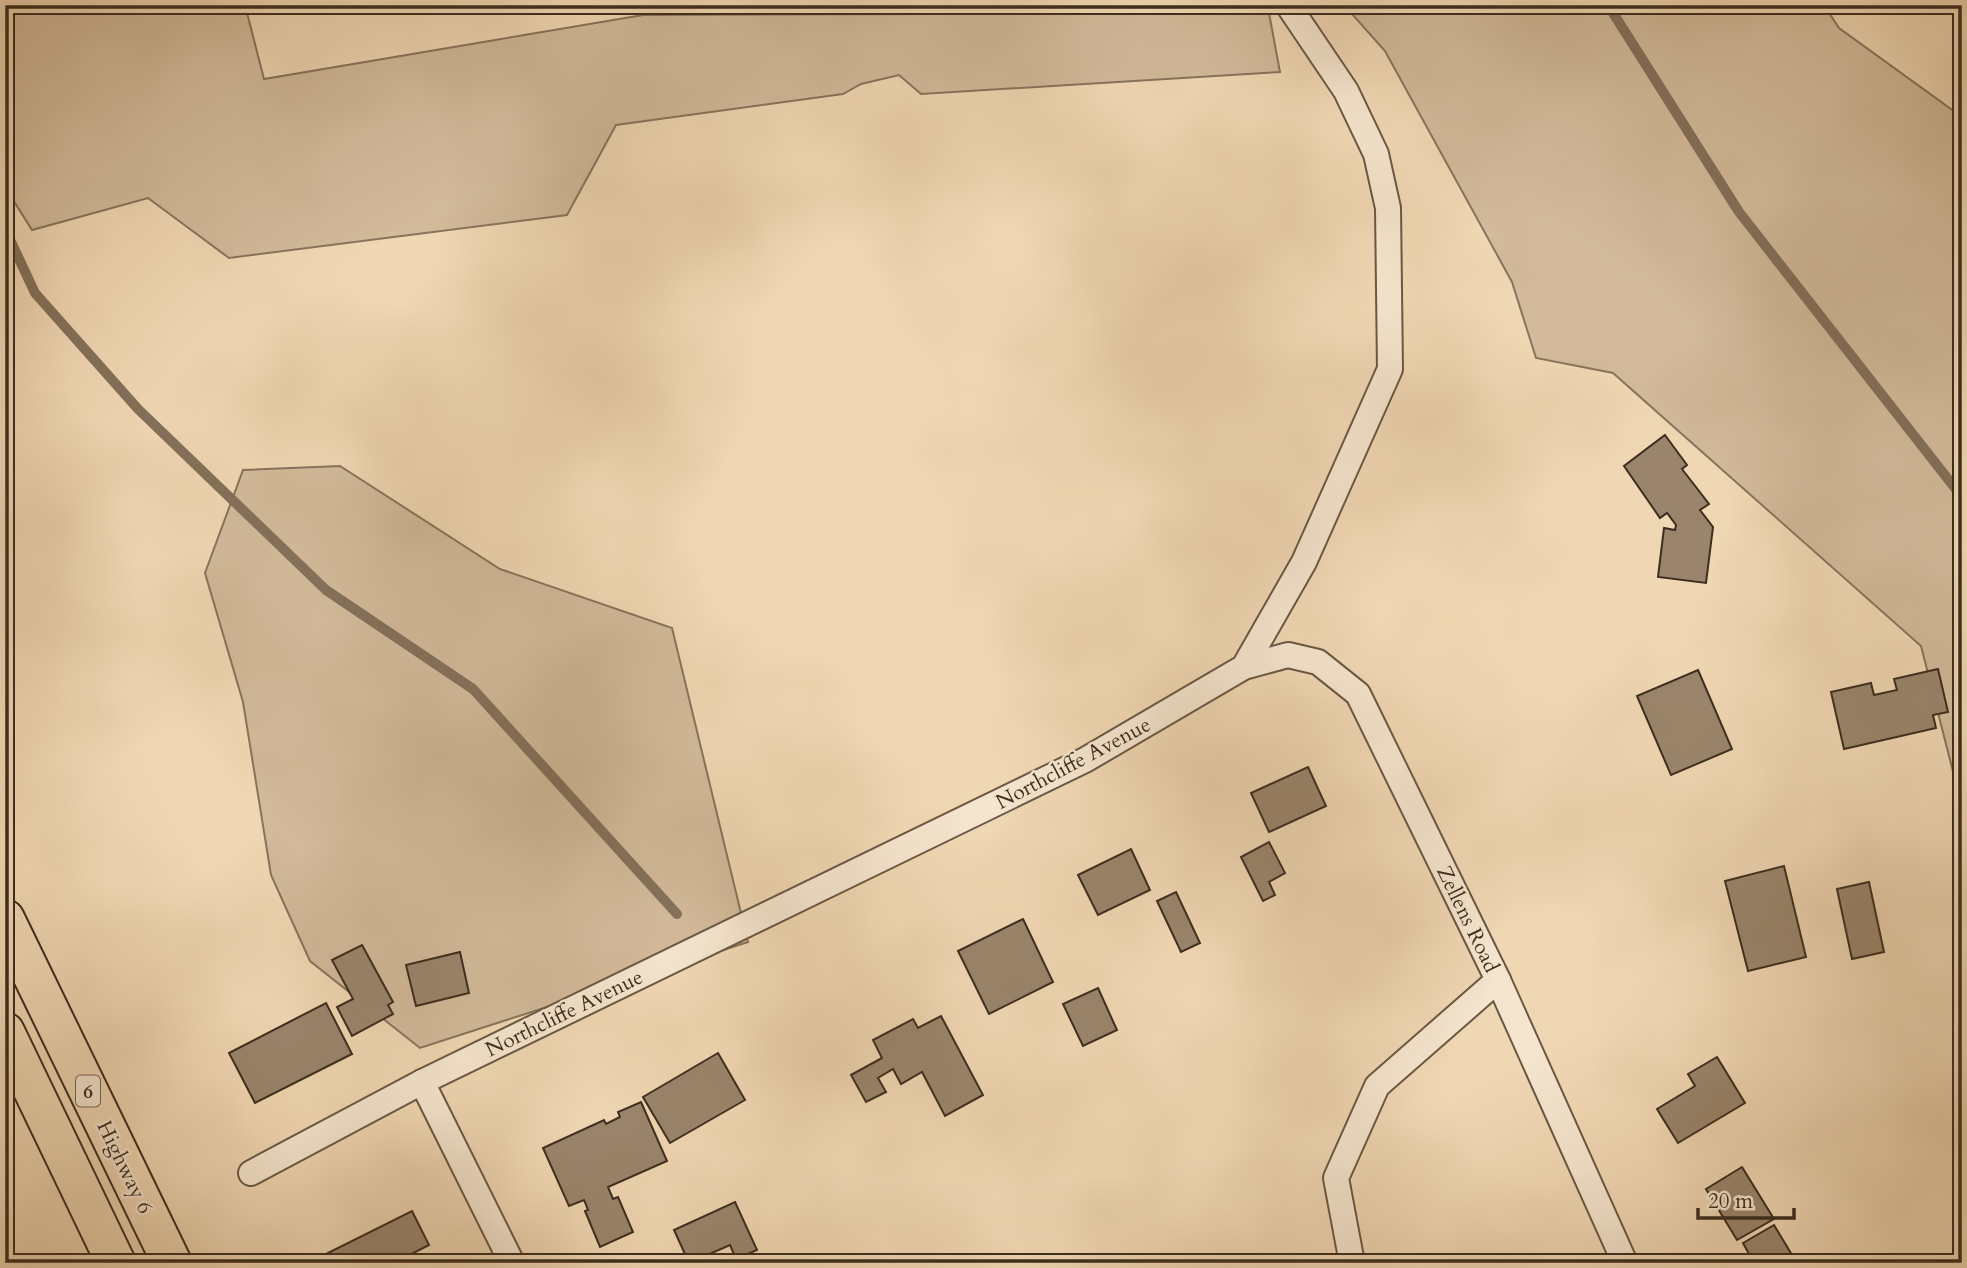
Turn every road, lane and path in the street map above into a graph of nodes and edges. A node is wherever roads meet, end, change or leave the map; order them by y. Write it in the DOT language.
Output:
graph roads {
  1 [pos="1288,5"];
  2 [pos="1244,667"];
  3 [pos="5,919"];
  4 [pos="1498,980"];
  5 [pos="5,1032"];
  6 [pos="422,1082"];
  7 [pos="251,1173"];
  8 [pos="116,1263"];
  9 [pos="172,1263"];
  10 [pos="512,1263"];
  11 [pos="1352,1263"];
  12 [pos="1625,1263"];
  1 -- 2 [label="street, Northcliffe Avenue"];
  2 -- 4 [label="street, Zellens Road"];
  2 -- 6 [label="street, Northcliffe Avenue"];
  3 -- 9 [label="highway, Highway 6 / 6"];
  4 -- 11 [label="street"];
  4 -- 12 [label="street, Zellens Road"];
  5 -- 8 [label="highway, 6"];
  6 -- 7 [label="street, Northcliffe Avenue"];
  6 -- 10 [label="street"];
}
